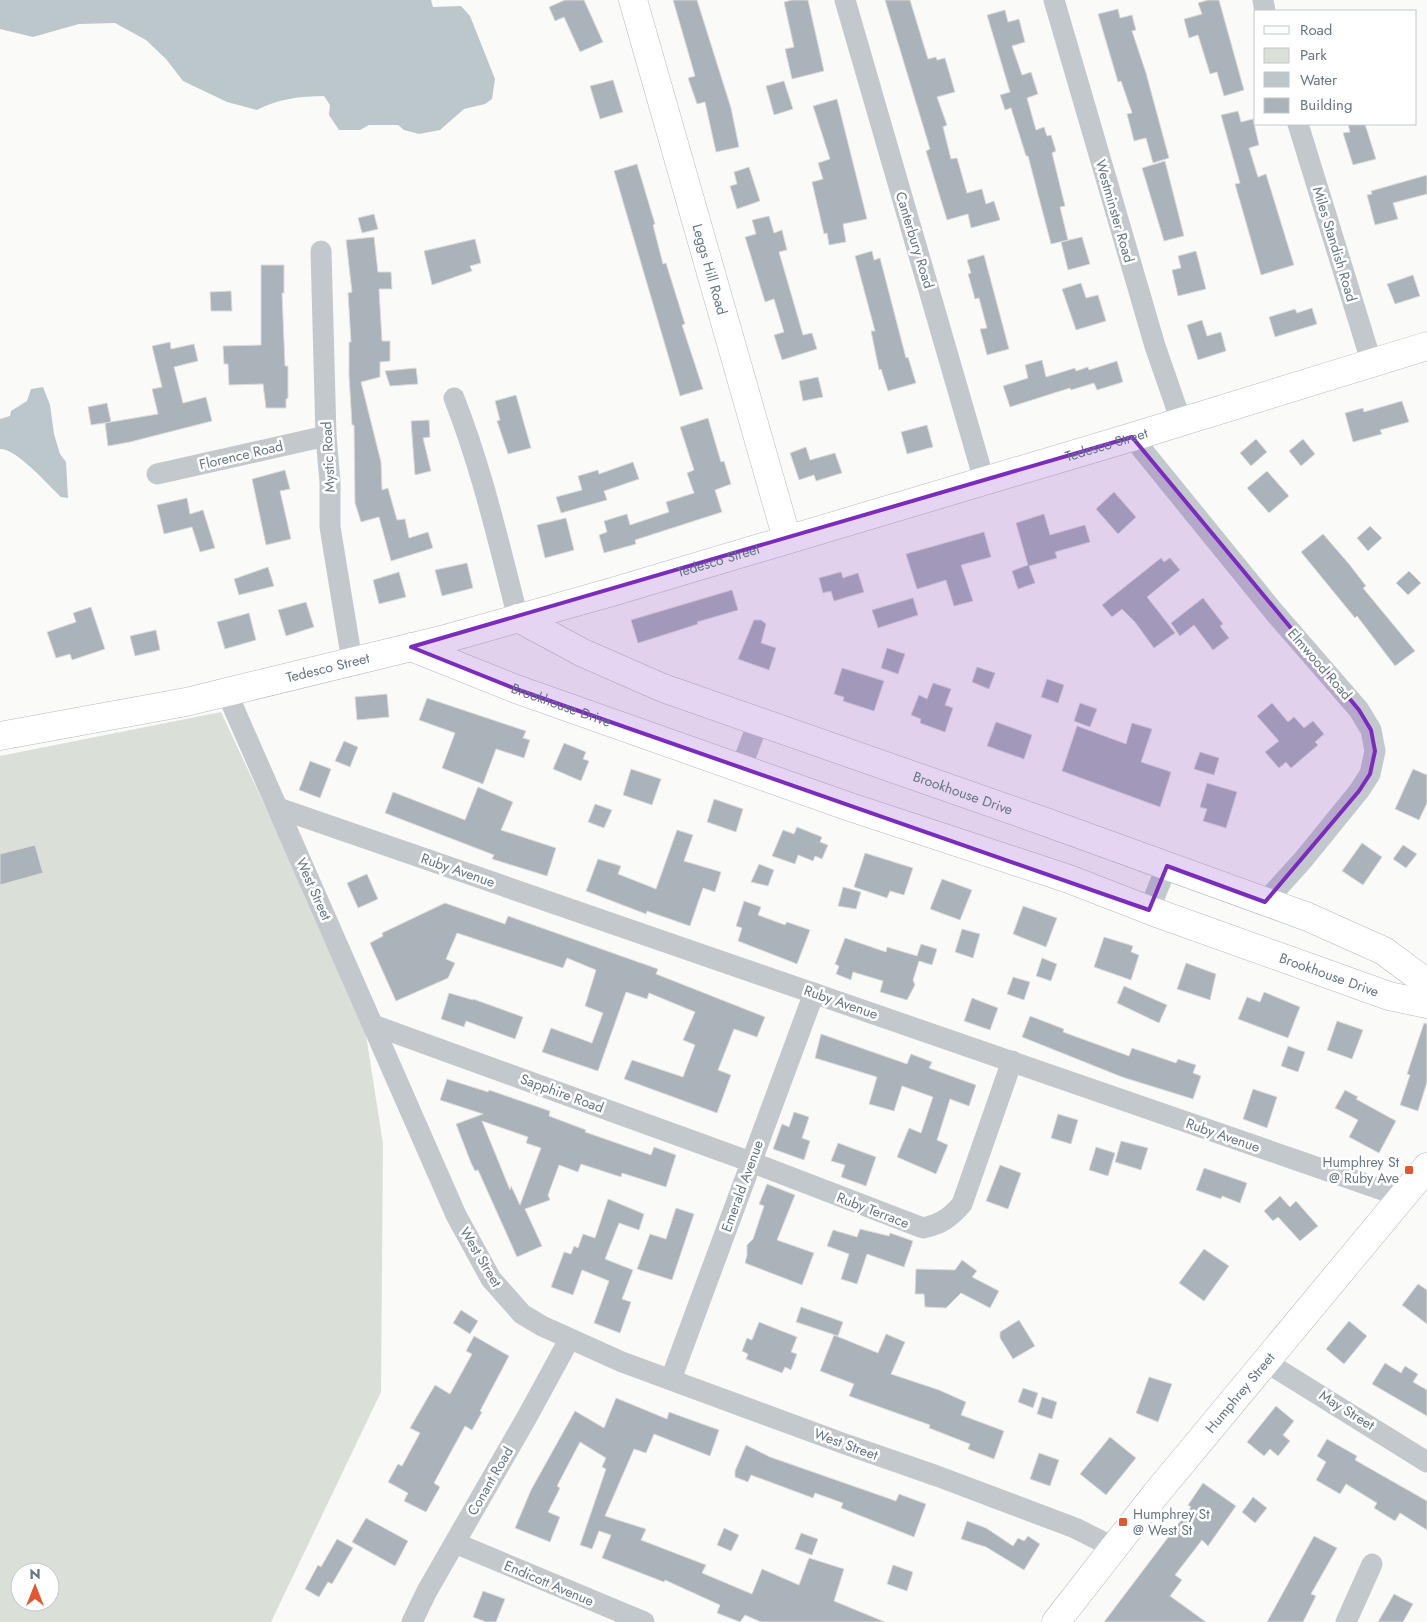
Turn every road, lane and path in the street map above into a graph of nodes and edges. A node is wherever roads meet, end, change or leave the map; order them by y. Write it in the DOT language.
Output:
graph roads {
  1 [pos="633,0"];
  2 [pos="845,0"];
  3 [pos="1054,0"];
  4 [pos="1298,125"];
  5 [pos="321,251"];
  6 [pos="1425,351"];
  7 [pos="1372,364"];
  8 [pos="454,398"];
  9 [pos="1181,421"];
  10 [pos="326,436"];
  11 [pos="1132,437"];
  12 [pos="156,474"];
  13 [pos="984,480"];
  14 [pos="787,540"];
  15 [pos="518,618"];
  16 [pos="412,647"];
  17 [pos="352,661"];
  18 [pos="227,693"];
  19 [pos="758,723"];
  20 [pos="0,736"];
  21 [pos="741,768"];
  22 [pos="278,808"];
  23 [pos="1167,866"];
  24 [pos="1265,902"];
  25 [pos="1149,910"];
  26 [pos="1427,983"];
  27 [pos="814,993"];
  28 [pos="1427,1004"];
  29 [pos="373,1025"];
  30 [pos="1012,1061"];
  31 [pos="751,1162"];
  32 [pos="1427,1167"];
  33 [pos="1403,1197"];
  34 [pos="568,1340"];
  35 [pos="1266,1362"];
  36 [pos="671,1379"];
  37 [pos="1427,1462"];
  38 [pos="455,1543"];
  39 [pos="1115,1548"];
  40 [pos="1372,1564"];
  41 [pos="412,1622"];
  42 [pos="644,1622"];
  43 [pos="1056,1622"];
  44 [pos="1346,1622"];
  1 -- 14 [label="main road, Leggs Hill Road"];
  2 -- 13 [label="street, Canterbury Road"];
  3 -- 9 [label="street, Westminster Road"];
  4 -- 7 [label="street, Miles Standish Road"];
  5 -- 10 [label="street, Mystic Road"];
  6 -- 7 [label="main road, Tedesco Street"];
  7 -- 9 [label="main road, Tedesco Street"];
  8 -- 15 [label="street"];
  9 -- 11 [label="main road, Tedesco Street"];
  10 -- 12 [label="street, Florence Road"];
  10 -- 17 [label="street, Mystic Road"];
  11 -- 13 [label="main road, Tedesco Street"];
  11 -- 24 [label="street, Elmwood Road"];
  13 -- 14 [label="main road, Tedesco Street"];
  14 -- 15 [label="main road, Tedesco Street"];
  15 -- 16 [label="main road, Tedesco Street"];
  15 -- 19 [label="main road, Brookhouse Drive"];
  16 -- 17 [label="main road, Tedesco Street"];
  16 -- 21 [label="main road, Brookhouse Drive"];
  17 -- 18 [label="main road, Tedesco Street"];
  18 -- 20 [label="main road, Tedesco Street"];
  18 -- 22 [label="street, West Street"];
  19 -- 21 [label="street"];
  19 -- 23 [label="main road, Brookhouse Drive"];
  21 -- 25 [label="main road, Brookhouse Drive"];
  22 -- 27 [label="street, Ruby Avenue"];
  22 -- 29 [label="street, West Street"];
  23 -- 24 [label="main road, Brookhouse Drive"];
  23 -- 25 [label="street"];
  24 -- 26 [label="main road, Brookhouse Drive"];
  25 -- 28 [label="main road, Brookhouse Drive"];
  27 -- 30 [label="street, Ruby Avenue"];
  27 -- 31 [label="street, Emerald Avenue"];
  29 -- 31 [label="street, Sapphire Road"];
  29 -- 34 [label="street, West Street"];
  30 -- 31 [label="street, Ruby Terrace"];
  30 -- 33 [label="street, Ruby Avenue"];
  31 -- 36 [label="street, Emerald Avenue"];
  32 -- 33 [label="main road, Humphrey Street"];
  33 -- 35 [label="main road, Humphrey Street"];
  34 -- 36 [label="street, West Street"];
  34 -- 38 [label="street, Conant Road"];
  35 -- 37 [label="street, May Street"];
  35 -- 39 [label="main road, Humphrey Street"];
  36 -- 39 [label="street, West Street"];
  38 -- 41 [label="street, Conant Road"];
  38 -- 42 [label="street, Endicott Avenue"];
  39 -- 43 [label="main road, Humphrey Street"];
  40 -- 44 [label="street"];
}
